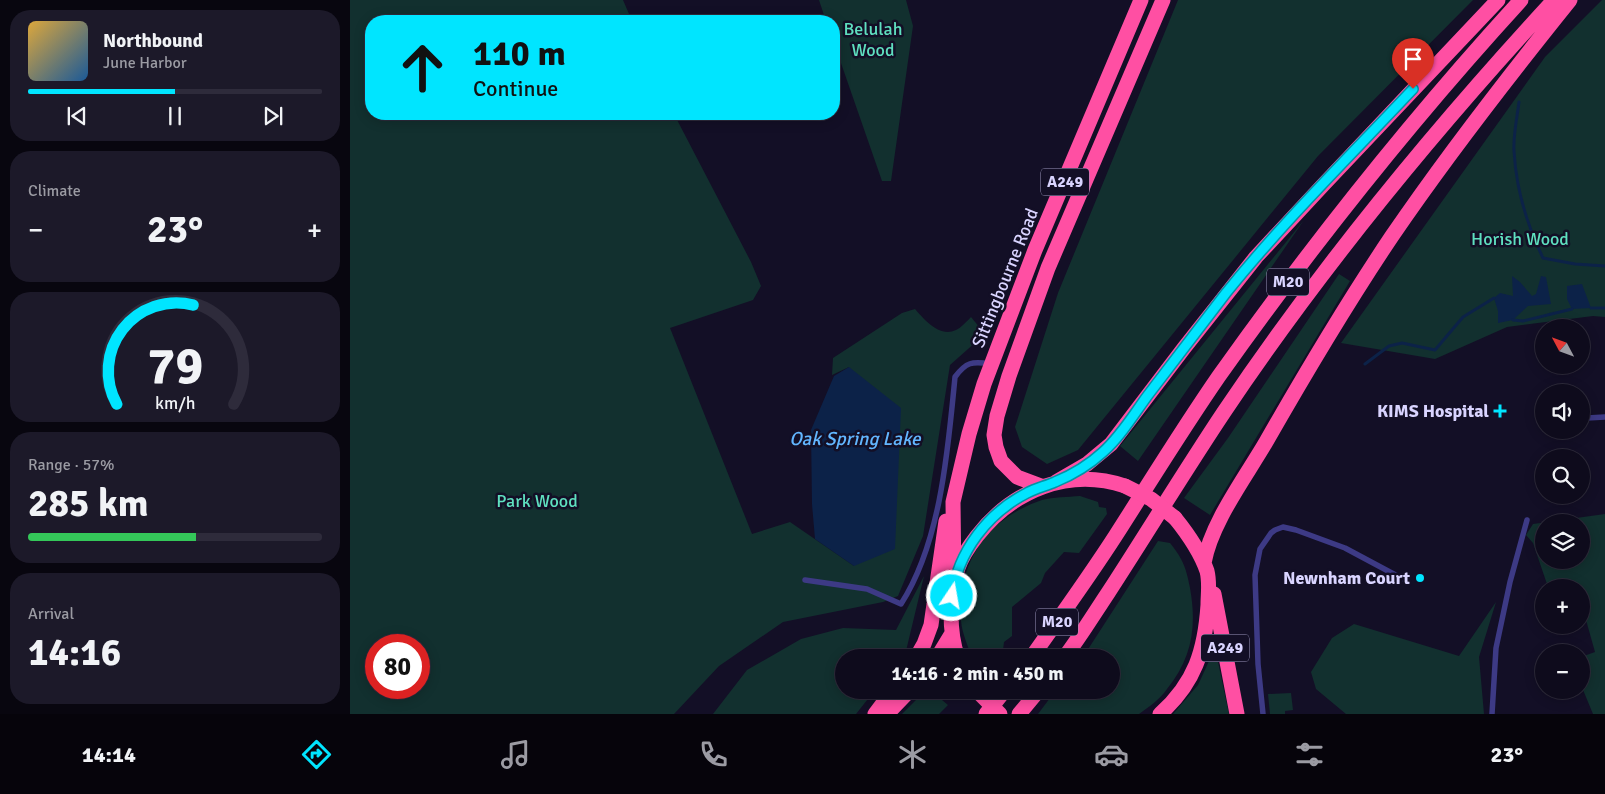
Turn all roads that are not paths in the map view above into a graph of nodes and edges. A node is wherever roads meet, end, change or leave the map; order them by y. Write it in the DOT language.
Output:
graph roads {
  1 [pos="1141,0"];
  2 [pos="1163,0"];
  3 [pos="1498,0"];
  4 [pos="1522,0"];
  5 [pos="1554,0"];
  6 [pos="1570,0"];
  7 [pos="990,364"];
  8 [pos="1605,417"];
  9 [pos="1590,418"];
  10 [pos="1056,482"];
  11 [pos="1041,486"];
  12 [pos="953,502"];
  13 [pos="1527,520"];
  14 [pos="1204,563"];
  15 [pos="1403,579"];
  16 [pos="805,580"];
  17 [pos="954,582"];
  18 [pos="1210,583"];
  19 [pos="951,635"];
  20 [pos="921,649"];
  21 [pos="942,649"];
  22 [pos="955,649"];
  23 [pos="1037,649"];
  24 [pos="1070,649"];
  25 [pos="886,699"];
  26 [pos="901,699"];
  27 [pos="985,699"];
  28 [pos="998,699"];
  29 [pos="1032,699"];
  30 [pos="874,714"];
  31 [pos="887,714"];
  32 [pos="986,714"];
  33 [pos="1000,714"];
  34 [pos="1019,714"];
  35 [pos="1160,714"];
  36 [pos="1237,714"];
  37 [pos="1262,714"];
  38 [pos="1492,714"];
  1 -- 7 [label="highway, Sittingbourne Road / A249"];
  2 -- 11 [label="highway, Sittingbourne Road / A249"];
  3 -- 10 [label="highway, M20"];
  4 -- 23 [label="highway, M20"];
  5 -- 24 [label="highway, M20"];
  6 -- 14 [label="highway"];
  7 -- 12 [label="highway, Sittingbourne Road / A249"];
  7 -- 16 [label="lane"];
  8 -- 9 [label="lane"];
  10 -- 11 [label="highway"];
  10 -- 14 [label="highway, bridge"];
  11 -- 17 [label="highway"];
  12 -- 17 [label="highway, Sittingbourne Road / A249"];
  12 -- 20 [label="highway"];
  13 -- 38 [label="lane"];
  14 -- 18 [label="highway"];
  15 -- 37 [label="lane"];
  17 -- 19 [label="highway"];
  18 -- 35 [label="highway"];
  18 -- 36 [label="highway, A249"];
  19 -- 21 [label="highway"];
  19 -- 22 [label="highway"];
  25 -- 30 [label="highway"];
  26 -- 31 [label="highway"];
  27 -- 33 [label="highway, bridge"];
  28 -- 32 [label="highway"];
  29 -- 34 [label="highway"];
}
